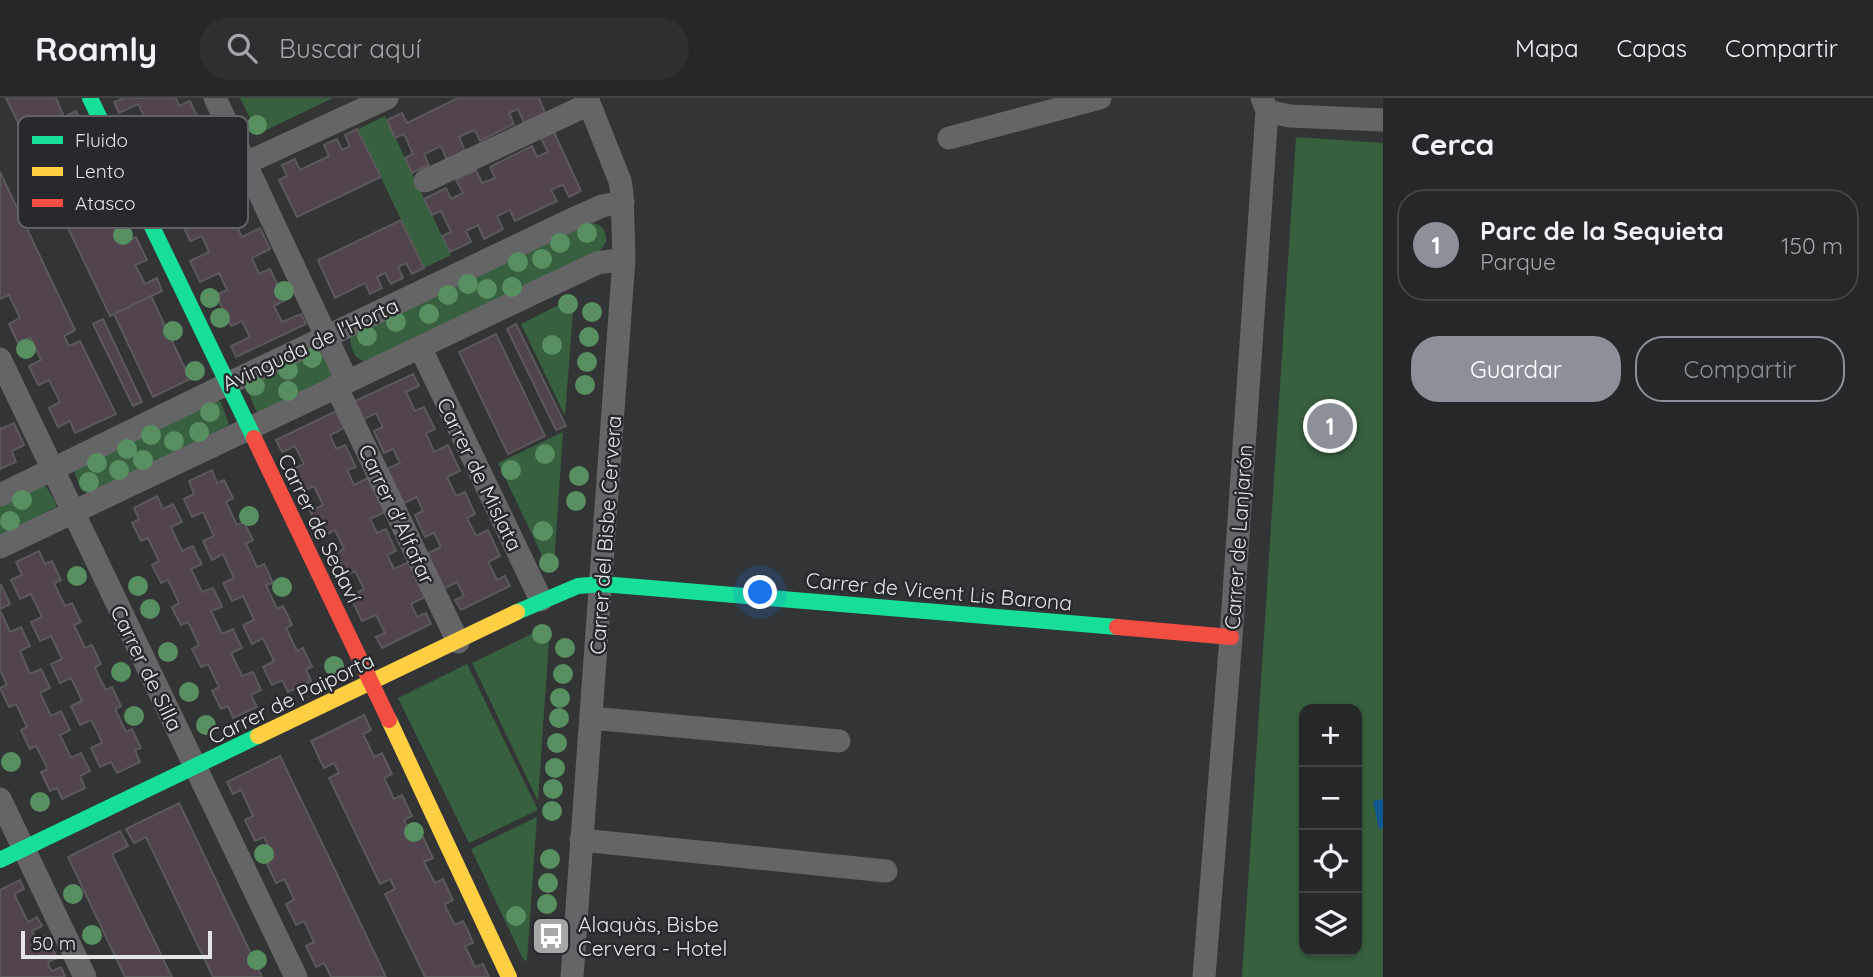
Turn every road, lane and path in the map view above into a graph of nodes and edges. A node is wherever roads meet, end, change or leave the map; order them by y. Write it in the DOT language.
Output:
graph roads {
  1 [pos="90,98"];
  2 [pos="215,98"];
  3 [pos="387,98"];
  4 [pos="1100,98"];
  5 [pos="588,101"];
  6 [pos="1264,105"];
  7 [pos="99,116"];
  8 [pos="224,116"];
  9 [pos="1383,120"];
  10 [pos="949,138"];
  11 [pos="248,162"];
  12 [pos="248,167"];
  13 [pos="425,181"];
  14 [pos="622,202"];
  15 [pos="152,228"];
  16 [pos="624,259"];
  17 [pos="327,337"];
  18 [pos="419,347"];
  19 [pos="0,359"];
  20 [pos="342,383"];
  21 [pos="227,384"];
  22 [pos="248,428"];
  23 [pos="52,469"];
  24 [pos="0,495"];
  25 [pos="72,512"];
  26 [pos="0,547"];
  27 [pos="602,584"];
  28 [pos="541,600"];
  29 [pos="1231,636"];
  30 [pos="458,642"];
  31 [pos="371,683"];
  32 [pos="591,718"];
  33 [pos="839,741"];
  34 [pos="195,768"];
  35 [pos="0,799"];
  36 [pos="581,840"];
  37 [pos="23,849"];
  38 [pos="0,860"];
  39 [pos="886,871"];
  40 [pos="85,977"];
  41 [pos="296,977"];
  42 [pos="509,977"];
  43 [pos="572,977"];
  44 [pos="1204,977"];
  1 -- 7 [label="street, Carrer de Sedaví"];
  2 -- 8 [label="street, Carrer d'Alfafar"];
  3 -- 11 [label="street"];
  4 -- 10 [label="street"];
  5 -- 13 [label="street"];
  5 -- 14 [label="street, Carrer del Bisbe Cervera"];
  6 -- 9 [label="street"];
  6 -- 29 [label="street, Carrer de Lanjarón"];
  12 -- 17 [label="street, Carrer d'Alfafar"];
  14 -- 16 [label="street, Carrer del Bisbe Cervera"];
  14 -- 17 [label="street, Avinguda de l'Horta"];
  15 -- 21 [label="street, Carrer de Sedaví"];
  16 -- 18 [label="street"];
  16 -- 27 [label="street, Carrer del Bisbe Cervera"];
  17 -- 20 [label="street, Carrer d'Alfafar"];
  17 -- 21 [label="street, Avinguda de l'Horta"];
  18 -- 20 [label="street"];
  18 -- 28 [label="street, Carrer de Mislata"];
  19 -- 23 [label="street, Carrer de Silla"];
  20 -- 22 [label="street"];
  20 -- 30 [label="street, Carrer d'Alfafar"];
  21 -- 22 [label="street, Carrer de Sedaví"];
  21 -- 23 [label="street, Avinguda de l'Horta"];
  22 -- 25 [label="street"];
  22 -- 31 [label="street, Carrer de Sedaví"];
  23 -- 24 [label="street, Avinguda de l'Horta"];
  23 -- 25 [label="street, Carrer de Silla"];
  25 -- 26 [label="street"];
  25 -- 34 [label="street, Carrer de Silla"];
  27 -- 28 [label="street, Carrer de Paiporta"];
  27 -- 29 [label="street, Carrer de Vicent Lis Barona"];
  27 -- 32 [label="street, Carrer del Bisbe Cervera"];
  28 -- 30 [label="street, Carrer de Paiporta"];
  29 -- 44 [label="street, Carrer de Lanjarón"];
  30 -- 31 [label="street, Carrer de Paiporta"];
  31 -- 34 [label="street, Carrer de Paiporta"];
  31 -- 42 [label="street, Carrer de Sedaví"];
  32 -- 33 [label="street"];
  32 -- 36 [label="street, Carrer del Bisbe Cervera"];
  34 -- 37 [label="street, Carrer de Paiporta"];
  34 -- 41 [label="street, Carrer de Silla"];
  35 -- 37 [label="street"];
  36 -- 39 [label="street"];
  36 -- 43 [label="street, Carrer del Bisbe Cervera"];
  37 -- 38 [label="street, Carrer de Paiporta"];
  37 -- 40 [label="street"];
}
